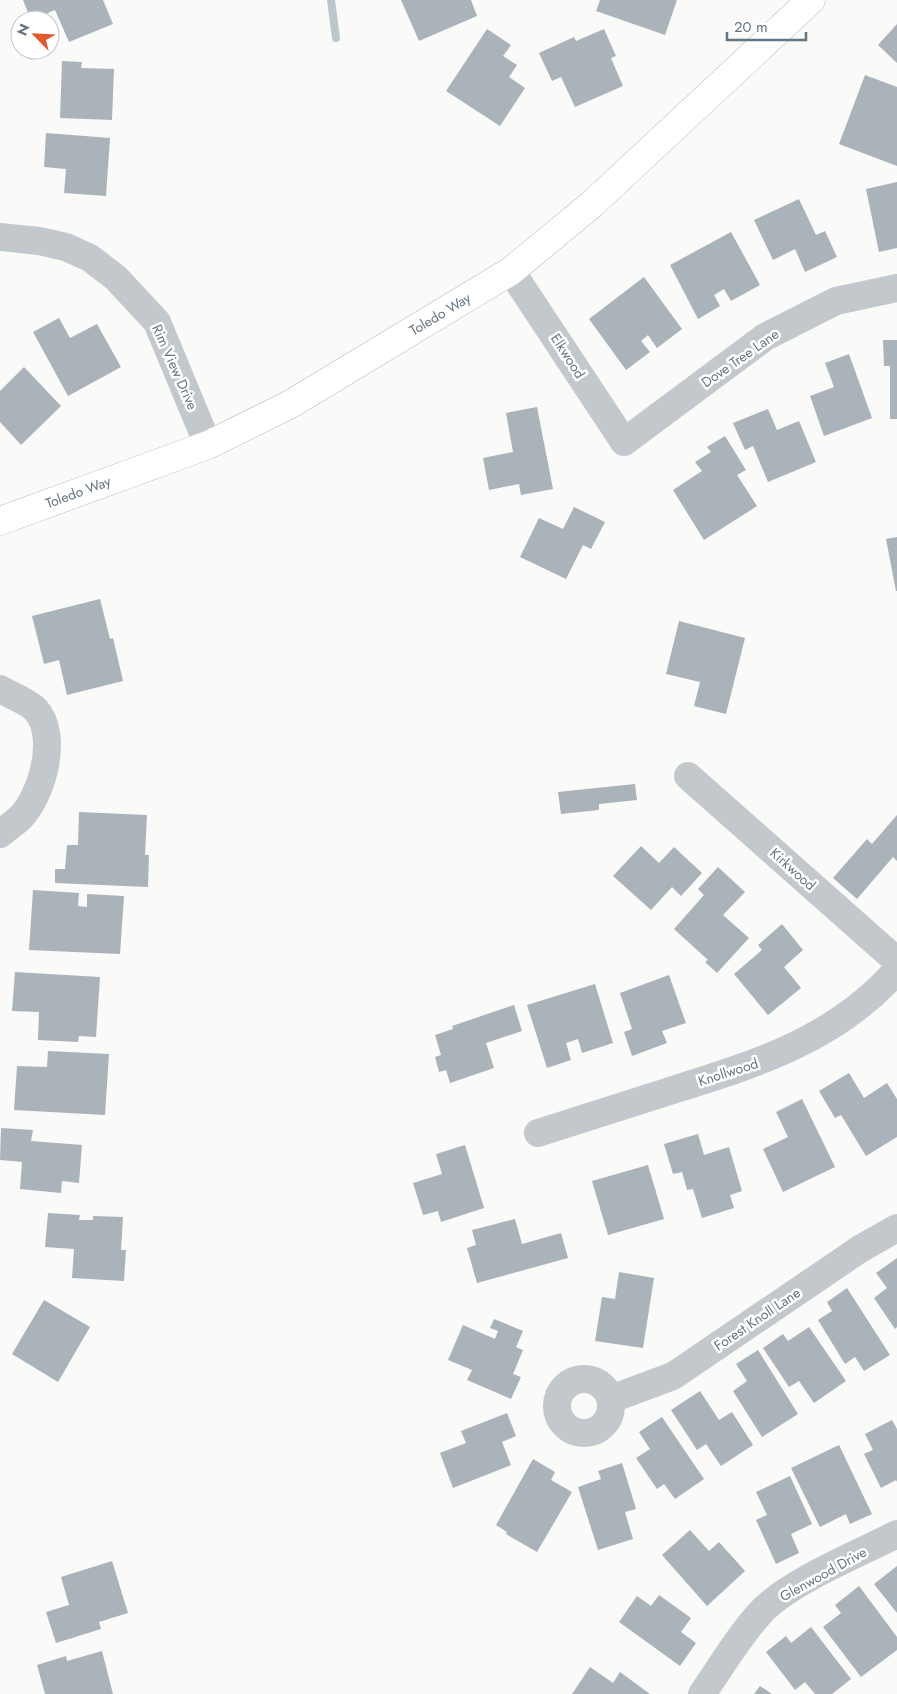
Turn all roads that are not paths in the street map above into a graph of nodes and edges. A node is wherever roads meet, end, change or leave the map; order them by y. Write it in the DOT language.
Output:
graph roads {
  1 [pos="811,0"];
  2 [pos="0,237"];
  3 [pos="511,271"];
  4 [pos="897,288"];
  5 [pos="624,442"];
  6 [pos="208,445"];
  7 [pos="0,520"];
  8 [pos="0,689"];
  9 [pos="688,776"];
  10 [pos="0,834"];
  11 [pos="897,961"];
  12 [pos="897,970"];
  13 [pos="538,1133"];
  14 [pos="897,1228"];
  15 [pos="611,1399"];
  16 [pos="897,1534"];
  17 [pos="702,1694"];
  1 -- 3 [label="main road, Toledo Way"];
  2 -- 6 [label="street, Rim View Drive"];
  3 -- 5 [label="street, Elkwood"];
  3 -- 6 [label="main road, Toledo Way"];
  4 -- 5 [label="street, Dove Tree Lane"];
  6 -- 7 [label="main road, Toledo Way"];
  8 -- 10 [label="street"];
  9 -- 11 [label="street, Kirkwood"];
  12 -- 13 [label="street, Knollwood"];
  14 -- 15 [label="street, Forest Knoll Lane"];
  16 -- 17 [label="street, Glenwood Drive"];
}
